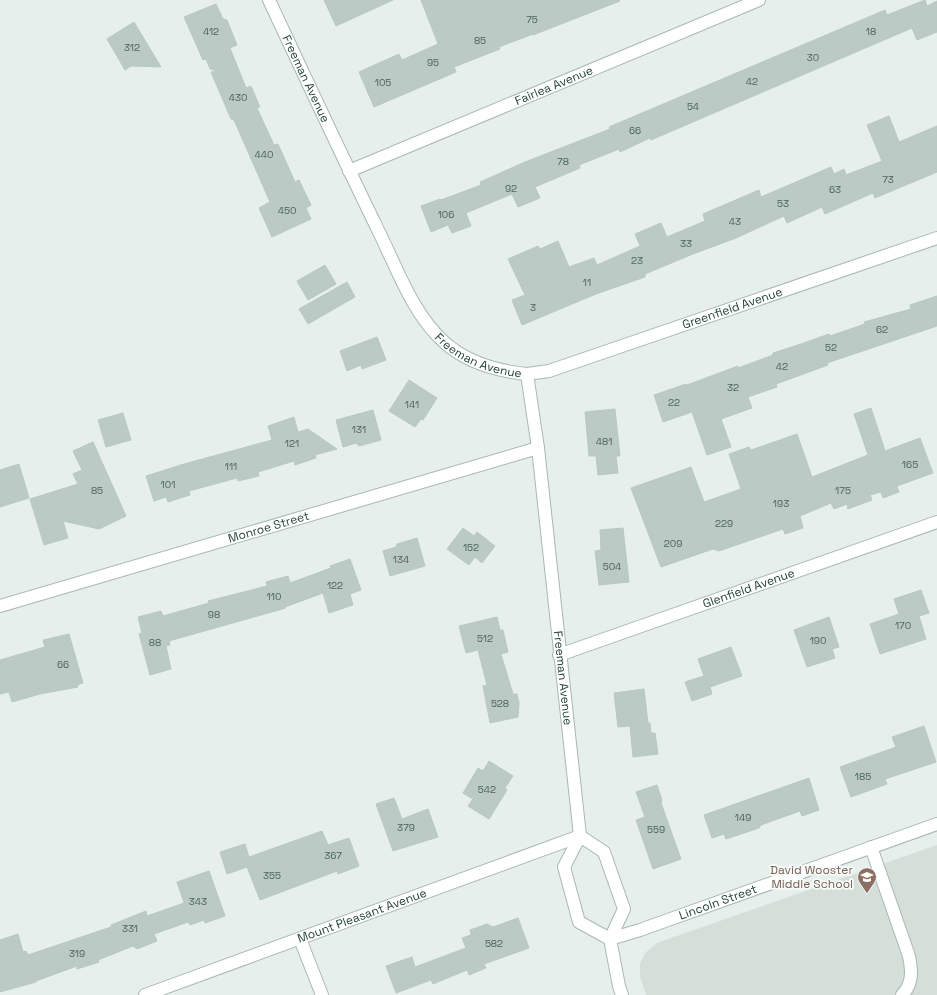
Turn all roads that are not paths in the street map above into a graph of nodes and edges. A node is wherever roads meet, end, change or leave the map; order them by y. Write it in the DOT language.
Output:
graph roads {
  1 [pos="269,0"];
  2 [pos="759,0"];
  3 [pos="349,171"];
  4 [pos="937,238"];
  5 [pos="527,374"];
  6 [pos="538,448"];
  7 [pos="937,522"];
  8 [pos="0,606"];
  9 [pos="559,655"];
  10 [pos="937,824"];
  11 [pos="580,836"];
  12 [pos="871,847"];
  13 [pos="300,939"];
  14 [pos="610,939"];
  15 [pos="144,995"];
  16 [pos="322,995"];
  17 [pos="622,995"];
  18 [pos="902,995"];
  1 -- 3 [label="street, Freeman Avenue"];
  2 -- 3 [label="street, Fairlea Avenue"];
  3 -- 5 [label="street, Freeman Avenue"];
  4 -- 5 [label="street, Greenfield Avenue"];
  5 -- 6 [label="street, Freeman Avenue"];
  6 -- 8 [label="street, Monroe Street"];
  6 -- 9 [label="street, Freeman Avenue"];
  7 -- 9 [label="street, Glenfield Avenue"];
  9 -- 11 [label="street, Freeman Avenue"];
  10 -- 12 [label="street, Lincoln Street"];
  11 -- 13 [label="street, Mount Pleasant Avenue"];
  11 -- 14 [label="street"];
  11 -- 14 [label="street"];
  12 -- 14 [label="street, Lincoln Street"];
  12 -- 18 [label="street"];
  13 -- 15 [label="street, Mount Pleasant Avenue"];
  13 -- 16 [label="street"];
  14 -- 17 [label="street"];
}
